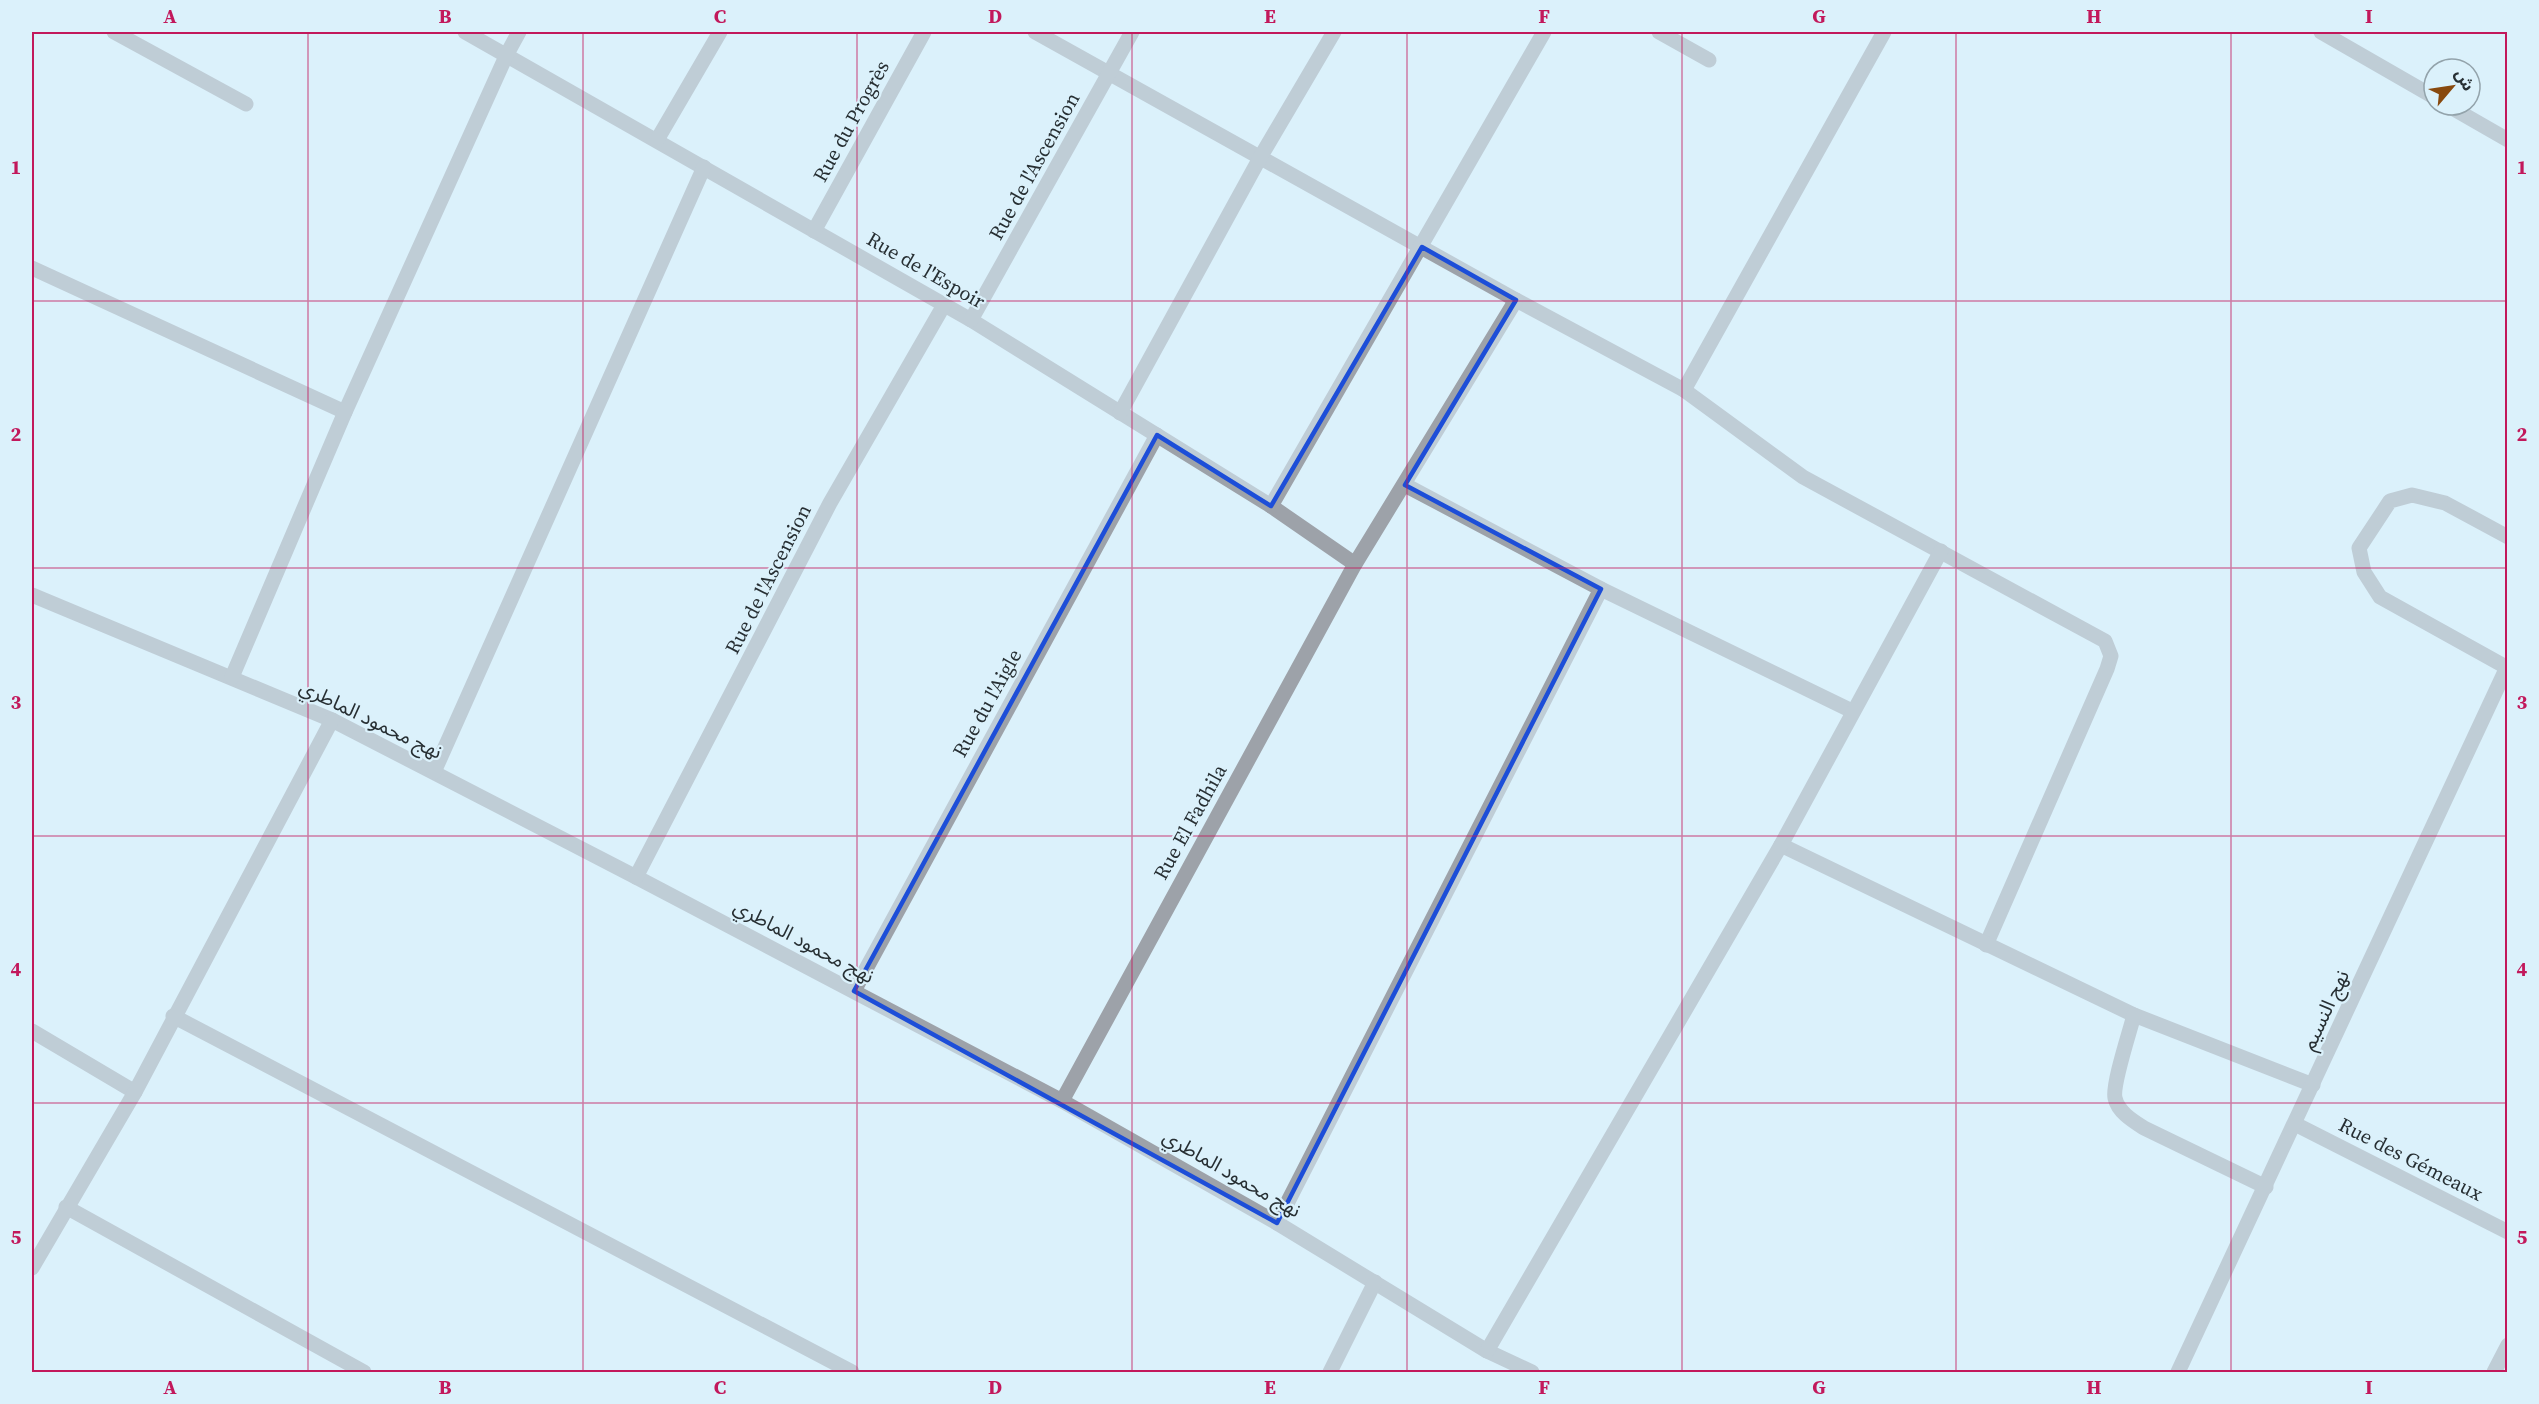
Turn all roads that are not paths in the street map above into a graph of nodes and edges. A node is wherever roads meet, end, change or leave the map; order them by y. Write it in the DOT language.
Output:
graph roads {
  1 [pos="114,32"];
  2 [pos="465,32"];
  3 [pos="519,32"];
  4 [pos="720,32"];
  5 [pos="924,32"];
  6 [pos="1035,32"];
  7 [pos="1132,32"];
  8 [pos="1334,32"];
  9 [pos="1544,32"];
  10 [pos="1659,32"];
  11 [pos="1884,32"];
  12 [pos="2321,32"];
  13 [pos="507,54"];
  14 [pos="1709,60"];
  15 [pos="1110,74"];
  16 [pos="2422,90"];
  17 [pos="246,104"];
  18 [pos="2469,117"];
  19 [pos="657,140"];
  20 [pos="2508,140"];
  21 [pos="1261,156"];
  22 [pos="704,167"];
  23 [pos="814,231"];
  24 [pos="1422,247"];
  25 [pos="32,268"];
  26 [pos="1516,300"];
  27 [pos="944,305"];
  28 [pos="971,320"];
  29 [pos="1684,390"];
  30 [pos="345,412"];
  31 [pos="1120,413"];
  32 [pos="1157,435"];
  33 [pos="1405,485"];
  34 [pos="1271,506"];
  35 [pos="2508,537"];
  36 [pos="1941,552"];
  37 [pos="1355,564"];
  38 [pos="1601,589"];
  39 [pos="32,595"];
  40 [pos="2507,666"];
  41 [pos="232,678"];
  42 [pos="1852,711"];
  43 [pos="332,720"];
  44 [pos="434,772"];
  45 [pos="1781,845"];
  46 [pos="636,877"];
  47 [pos="1986,945"];
  48 [pos="854,991"];
  49 [pos="2134,1015"];
  50 [pos="173,1016"];
  51 [pos="32,1031"];
  52 [pos="2313,1085"];
  53 [pos="135,1092"];
  54 [pos="1062,1101"];
  55 [pos="2295,1124"];
  56 [pos="2266,1187"];
  57 [pos="66,1208"];
  58 [pos="1277,1223"];
  59 [pos="2508,1232"];
  60 [pos="32,1268"];
  61 [pos="1375,1282"];
  62 [pos="2508,1345"];
  63 [pos="1487,1351"];
  64 [pos="364,1372"];
  65 [pos="852,1372"];
  66 [pos="1330,1372"];
  67 [pos="1532,1372"];
  68 [pos="2178,1372"];
  69 [pos="2494,1372"];
  1 -- 17 [label="street"];
  2 -- 13 [label="street, Rue de l'Espoir"];
  3 -- 13 [label="street"];
  4 -- 19 [label="street"];
  5 -- 23 [label="street, Rue du Progrès"];
  6 -- 15 [label="street"];
  7 -- 15 [label="street, Rue de l'Ascension"];
  8 -- 21 [label="street"];
  9 -- 24 [label="street"];
  10 -- 14 [label="street"];
  11 -- 29 [label="street"];
  12 -- 16 [label="street"];
  13 -- 19 [label="street, Rue de l'Espoir"];
  13 -- 30 [label="street"];
  15 -- 21 [label="street"];
  15 -- 28 [label="street, Rue de l'Ascension"];
  18 -- 20 [label="street"];
  19 -- 22 [label="street, Rue de l'Espoir"];
  21 -- 24 [label="street"];
  21 -- 31 [label="street"];
  22 -- 23 [label="street, Rue de l'Espoir"];
  22 -- 44 [label="street"];
  23 -- 27 [label="street, Rue de l'Espoir"];
  24 -- 26 [label="street"];
  24 -- 34 [label="street"];
  25 -- 30 [label="street"];
  26 -- 29 [label="street"];
  26 -- 33 [label="street, Rue El Fadhila"];
  27 -- 28 [label="street, Rue de l'Espoir"];
  27 -- 46 [label="street, Rue de l'Ascension"];
  28 -- 31 [label="street, Rue de l'Espoir"];
  29 -- 36 [label="street"];
  30 -- 41 [label="street"];
  31 -- 32 [label="street, Rue de l'Espoir"];
  32 -- 34 [label="street, Rue de l'Espoir"];
  32 -- 48 [label="street, Rue du l'Aigle"];
  33 -- 37 [label="street, Rue El Fadhila"];
  33 -- 38 [label="street"];
  34 -- 37 [label="street, Rue de l'Espoir"];
  35 -- 40 [label="street"];
  36 -- 42 [label="street"];
  36 -- 47 [label="street"];
  37 -- 54 [label="street, Rue El Fadhila"];
  38 -- 42 [label="street"];
  38 -- 58 [label="street"];
  39 -- 41 [label="street, نهج محمود الماطري"];
  40 -- 52 [label="street, نهج النسيم"];
  41 -- 43 [label="street, نهج محمود الماطري"];
  42 -- 45 [label="street"];
  43 -- 44 [label="street, نهج محمود الماطري"];
  43 -- 50 [label="street"];
  44 -- 46 [label="street, نهج محمود الماطري"];
  45 -- 47 [label="street"];
  45 -- 63 [label="street"];
  46 -- 48 [label="street, نهج محمود الماطري"];
  47 -- 49 [label="street"];
  48 -- 54 [label="street, نهج محمود الماطري"];
  49 -- 52 [label="street"];
  49 -- 56 [label="street"];
  50 -- 53 [label="street"];
  50 -- 65 [label="street"];
  51 -- 53 [label="street"];
  52 -- 55 [label="street, نهج النسيم"];
  53 -- 57 [label="street"];
  54 -- 58 [label="street, نهج محمود الماطري"];
  55 -- 56 [label="street, نهج النسيم"];
  55 -- 59 [label="street, Rue des Gémeaux"];
  56 -- 68 [label="street, نهج النسيم"];
  57 -- 60 [label="street"];
  57 -- 64 [label="street"];
  58 -- 61 [label="street, نهج محمود الماطري"];
  61 -- 63 [label="street, نهج محمود الماطري"];
  61 -- 66 [label="street"];
  62 -- 69 [label="street"];
  63 -- 67 [label="street, نهج محمود الماطري"];
}
